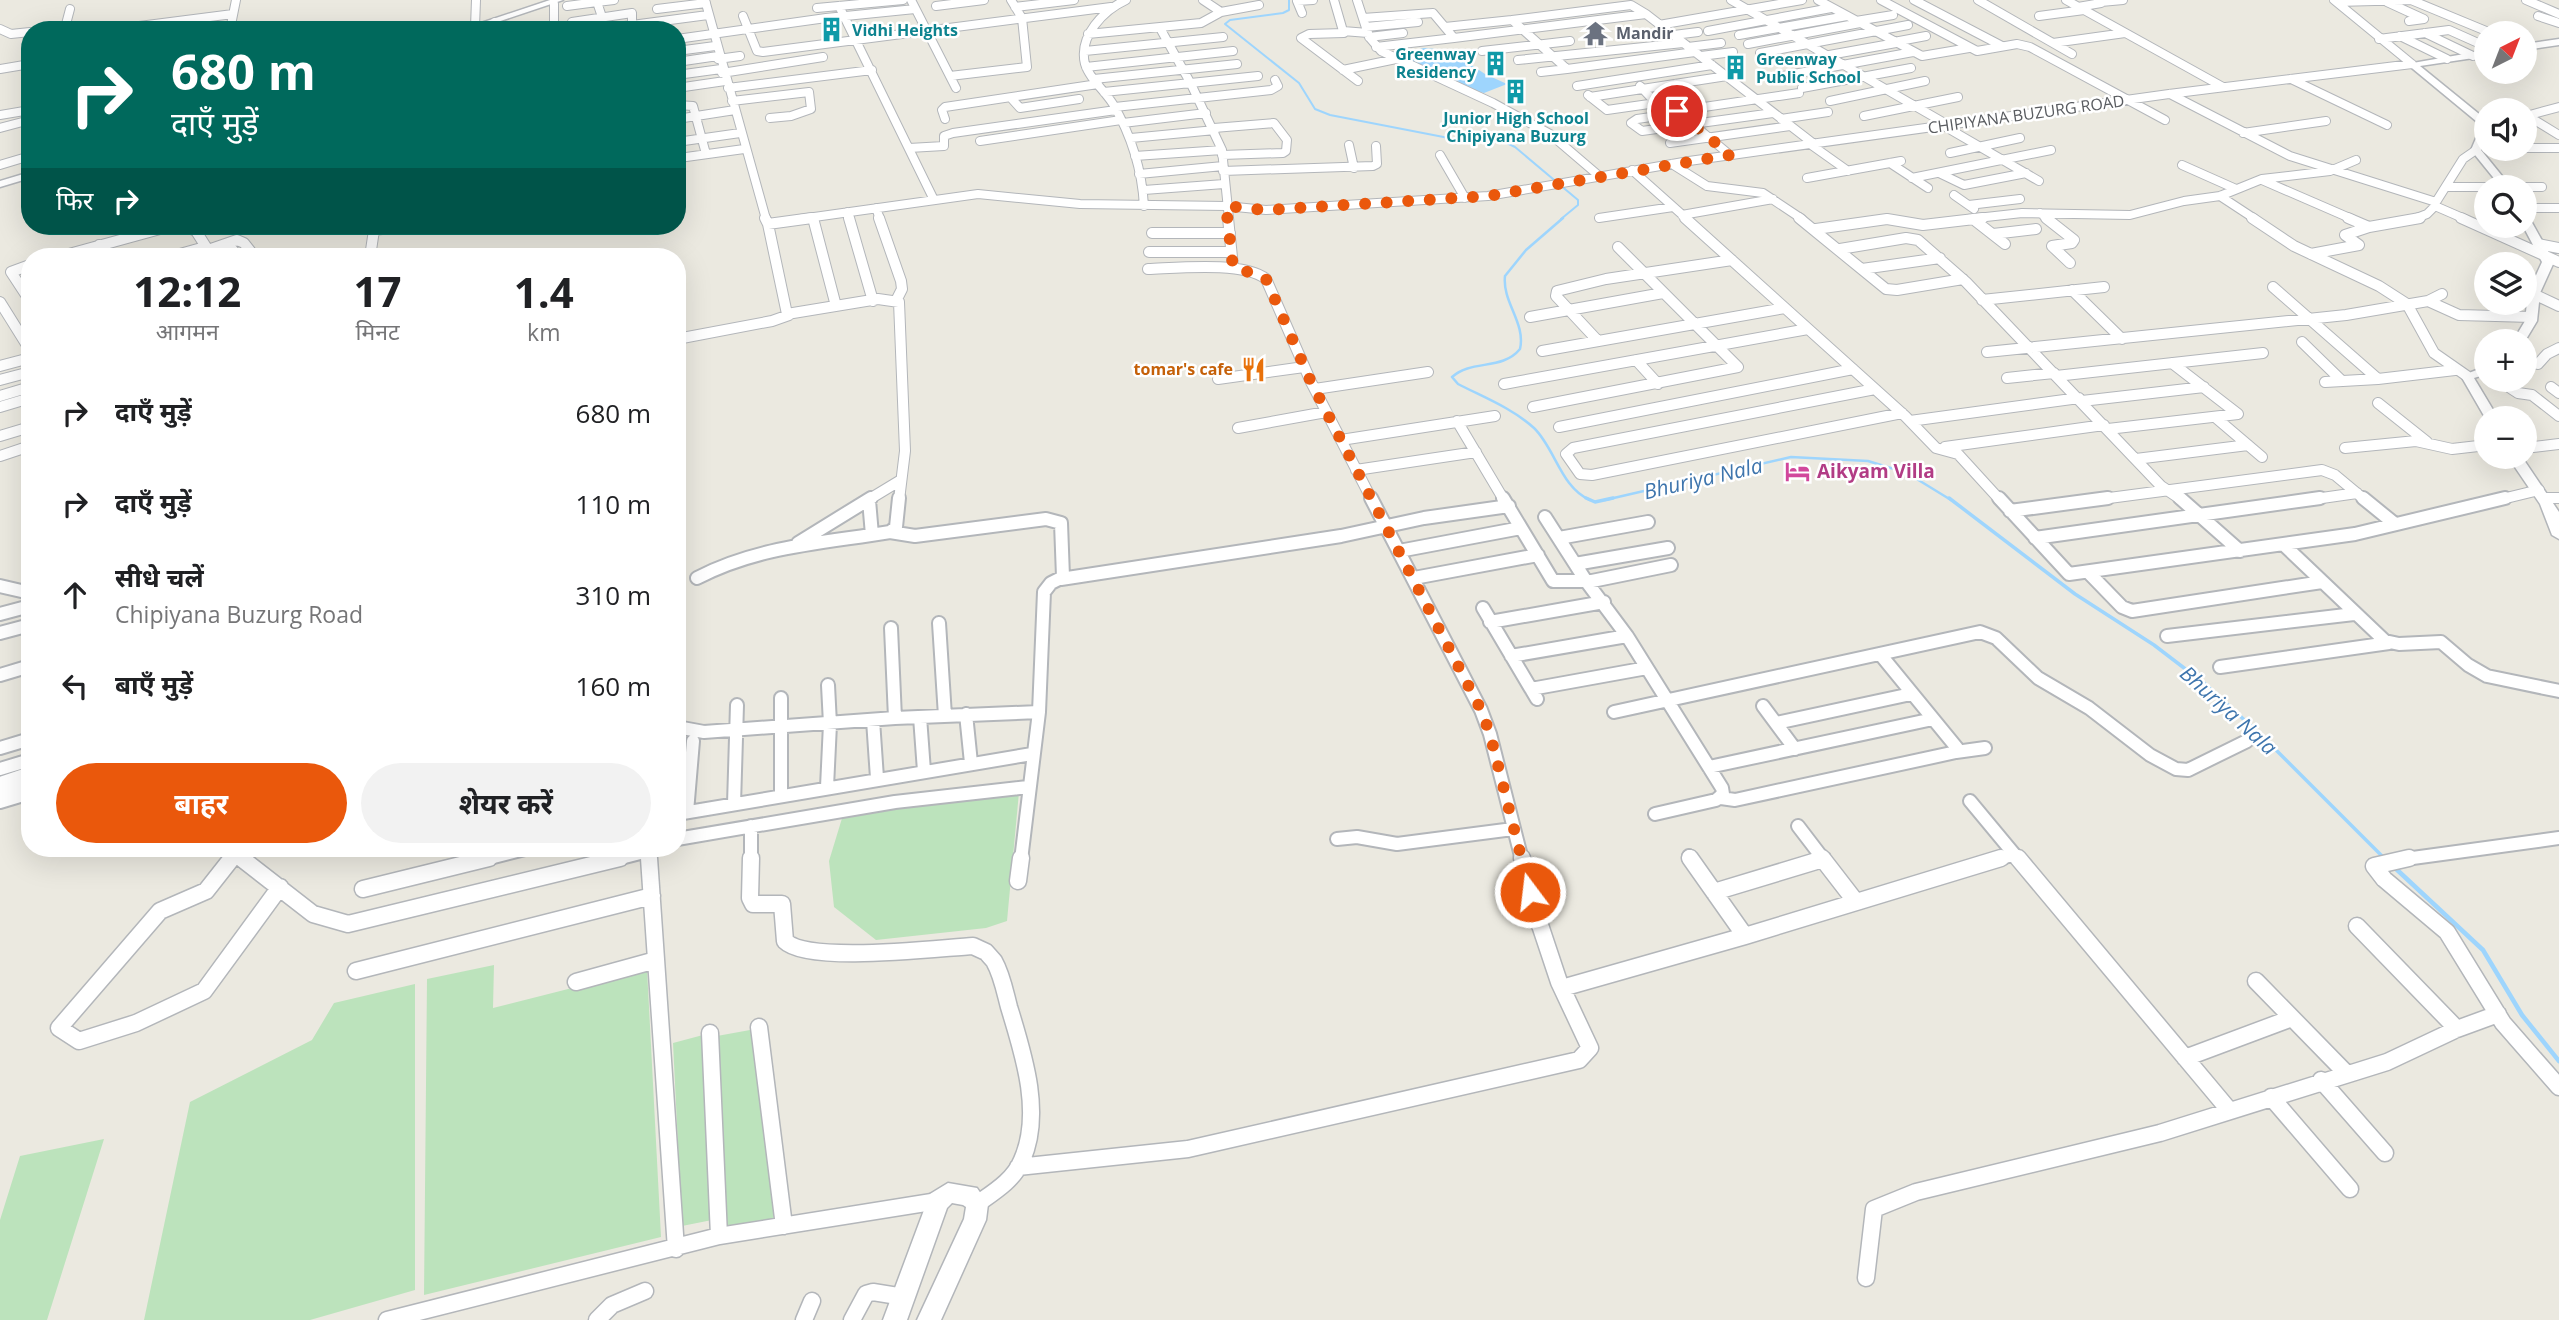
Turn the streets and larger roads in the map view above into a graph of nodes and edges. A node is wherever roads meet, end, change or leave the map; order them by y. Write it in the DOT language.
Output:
graph roads {
  1 [pos="236,0"];
  2 [pos="476,0"];
  3 [pos="614,0"];
  4 [pos="903,0"];
  5 [pos="911,0"];
  6 [pos="984,0"];
  7 [pos="1074,0"];
  8 [pos="1126,0"];
  9 [pos="1203,0"];
  10 [pos="1297,0"];
  11 [pos="1313,0"];
  12 [pos="1334,0"];
  13 [pos="1357,0"];
  14 [pos="1731,0"];
  15 [pos="1802,0"];
  16 [pos="1818,0"];
  17 [pos="1881,0"];
  18 [pos="1915,0"];
  19 [pos="1923,0"];
  20 [pos="1978,0"];
  21 [pos="2066,0"];
  22 [pos="2123,0"];
  23 [pos="2411,0"];
  24 [pos="2526,0"];
  25 [pos="812,1"];
  26 [pos="2099,1"];
  27 [pos="2336,1"];
  28 [pos="561,2"];
  29 [pos="597,2"];
  30 [pos="705,2"];
  31 [pos="2387,2"];
  32 [pos="818,4"];
  33 [pos="871,4"];
  34 [pos="1013,4"];
  35 [pos="1111,4"];
  36 [pos="1259,5"];
  37 [pos="2559,5"];
  38 [pos="839,6"];
  39 [pos="936,6"];
  40 [pos="2541,7"];
  41 [pos="1831,8"];
  42 [pos="2081,8"];
  43 [pos="70,9"];
  44 [pos="657,9"];
  45 [pos="915,9"];
  46 [pos="2402,9"];
  47 [pos="1749,10"];
  48 [pos="2383,11"];
  49 [pos="1221,12"];
  50 [pos="1301,12"];
  51 [pos="233,14"];
  52 [pos="875,14"];
  53 [pos="1646,14"];
  54 [pos="2559,14"];
  55 [pos="708,15"];
  56 [pos="1893,15"];
  57 [pos="743,16"];
  58 [pos="1846,16"];
  59 [pos="2039,16"];
  60 [pos="2538,16"];
  61 [pos="601,17"];
  62 [pos="844,17"];
  63 [pos="2451,17"];
  64 [pos="1022,18"];
  65 [pos="1363,18"];
  66 [pos="2424,19"];
  67 [pos="813,20"];
  68 [pos="1512,20"];
  69 [pos="1766,20"];
  70 [pos="69,21"];
  71 [pos="178,21"];
  72 [pos="232,21"];
  73 [pos="474,21"];
  74 [pos="507,21"];
  75 [pos="556,21"];
  76 [pos="570,21"];
  77 [pos="589,21"];
  78 [pos="632,21"];
  79 [pos="662,21"];
  80 [pos="2409,21"];
  81 [pos="1858,22"];
  82 [pos="2559,23"];
  83 [pos="1443,24"];
  84 [pos="1659,25"];
  85 [pos="1908,25"];
  86 [pos="1211,26"];
  87 [pos="2474,26"];
  88 [pos="1160,28"];
  89 [pos="1522,28"];
  90 [pos="1780,28"];
  91 [pos="0,29"];
  92 [pos="748,30"];
  93 [pos="924,30"];
  94 [pos="1708,31"];
  95 [pos="1875,31"];
  96 [pos="1368,32"];
  97 [pos="1698,32"];
  98 [pos="21,33"];
  99 [pos="1345,33"];
  100 [pos="1403,33"];
  101 [pos="2125,33"];
  102 [pos="2425,33"];
  103 [pos="11,34"];
  104 [pos="1088,34"];
  105 [pos="712,35"];
  106 [pos="883,35"];
  107 [pos="1674,35"];
  108 [pos="1739,35"];
  109 [pos="1794,36"];
  110 [pos="1926,36"];
  111 [pos="2400,36"];
  112 [pos="1223,37"];
  113 [pos="686,38"];
  114 [pos="1454,38"];
  115 [pos="857,39"];
  116 [pos="2379,39"];
  117 [pos="1570,41"];
  118 [pos="2474,41"];
  119 [pos="0,42"];
  120 [pos="1895,42"];
  121 [pos="2559,42"];
  122 [pos="1170,43"];
  123 [pos="1721,43"];
  124 [pos="2052,43"];
  125 [pos="823,44"];
  126 [pos="1748,44"];
  127 [pos="1539,45"];
  128 [pos="1810,45"];
  129 [pos="2538,45"];
  130 [pos="715,46"];
  131 [pos="2003,46"];
  132 [pos="1232,47"];
  133 [pos="1376,47"];
  134 [pos="1969,48"];
  135 [pos="1692,49"];
  136 [pos="686,50"];
  137 [pos="1085,51"];
  138 [pos="1482,51"];
  139 [pos="1733,52"];
  140 [pos="1913,52"];
  141 [pos="1760,53"];
  142 [pos="2072,54"];
  143 [pos="2473,55"];
  144 [pos="740,56"];
  145 [pos="1830,56"];
  146 [pos="718,57"];
  147 [pos="823,57"];
  148 [pos="1176,57"];
  149 [pos="1552,57"];
  150 [pos="2447,59"];
  151 [pos="1396,60"];
  152 [pos="1518,60"];
  153 [pos="686,61"];
  154 [pos="1796,61"];
  155 [pos="1237,64"];
  156 [pos="2412,64"];
  157 [pos="1712,65"];
  158 [pos="1845,65"];
  159 [pos="1086,67"];
  160 [pos="21,68"];
  161 [pos="1911,68"];
  162 [pos="1567,69"];
  163 [pos="872,70"];
  164 [pos="1343,70"];
  165 [pos="0,71"];
  166 [pos="1183,71"];
  167 [pos="1541,72"];
  168 [pos="686,76"];
  169 [pos="950,76"];
  170 [pos="1258,76"];
  171 [pos="1727,76"];
  172 [pos="1783,76"];
  173 [pos="1865,76"];
  174 [pos="1626,77"];
  175 [pos="724,78"];
  176 [pos="2291,79"];
  177 [pos="1275,80"];
  178 [pos="1358,81"];
  179 [pos="1926,81"];
  180 [pos="1096,82"];
  181 [pos="1191,84"];
  182 [pos="1675,84"];
  183 [pos="686,86"];
  184 [pos="2223,87"];
  185 [pos="956,88"];
  186 [pos="1643,89"];
  187 [pos="1888,89"];
  188 [pos="1104,92"];
  189 [pos="2169,94"];
  190 [pos="1590,97"];
  191 [pos="1958,97"];
  192 [pos="1011,98"];
  193 [pos="1197,98"];
  194 [pos="1079,99"];
  195 [pos="1755,99"];
  196 [pos="2126,100"];
  197 [pos="1830,101"];
  198 [pos="686,105"];
  199 [pos="734,106"];
  200 [pos="1703,106"];
  201 [pos="1918,106"];
  202 [pos="2559,107"];
  203 [pos="1116,108"];
  204 [pos="21,112"];
  205 [pos="1828,112"];
  206 [pos="2474,112"];
  207 [pos="1206,113"];
  208 [pos="1679,113"];
  209 [pos="2537,113"];
  210 [pos="0,115"];
  211 [pos="697,116"];
  212 [pos="1777,116"];
  213 [pos="1864,116"];
  214 [pos="686,118"];
  215 [pos="770,118"];
  216 [pos="945,119"];
  217 [pos="2165,120"];
  218 [pos="2326,121"];
  219 [pos="21,122"];
  220 [pos="1122,122"];
  221 [pos="2537,122"];
  222 [pos="1691,125"];
  223 [pos="1946,125"];
  224 [pos="2387,125"];
  225 [pos="1790,126"];
  226 [pos="0,128"];
  227 [pos="1214,129"];
  228 [pos="2243,133"];
  229 [pos="740,134"];
  230 [pos="2559,135"];
  231 [pos="1131,138"];
  232 [pos="1707,138"];
  233 [pos="2020,138"];
  234 [pos="703,139"];
  235 [pos="686,141"];
  236 [pos="980,141"];
  237 [pos="1670,143"];
  238 [pos="1812,144"];
  239 [pos="1349,145"];
  240 [pos="1376,146"];
  241 [pos="1982,147"];
  242 [pos="909,148"];
  243 [pos="2537,148"];
  244 [pos="2559,148"];
  245 [pos="744,149"];
  246 [pos="2051,150"];
  247 [pos="2474,150"];
  248 [pos="1222,152"];
  249 [pos="1950,153"];
  250 [pos="706,154"];
  251 [pos="1440,155"];
  252 [pos="1730,155"];
  253 [pos="1135,156"];
  254 [pos="686,157"];
  255 [pos="21,159"];
  256 [pos="2356,160"];
  257 [pos="1901,161"];
  258 [pos="2006,161"];
  259 [pos="1889,163"];
  260 [pos="1672,164"];
  261 [pos="0,165"];
  262 [pos="2182,165"];
  263 [pos="1354,167"];
  264 [pos="1223,169"];
  265 [pos="2336,169"];
  266 [pos="1632,170"];
  267 [pos="1848,172"];
  268 [pos="1939,173"];
  269 [pos="2026,173"];
  270 [pos="1139,174"];
  271 [pos="21,175"];
  272 [pos="1598,175"];
  273 [pos="1807,178"];
  274 [pos="1912,178"];
  275 [pos="2262,179"];
  276 [pos="0,181"];
  277 [pos="2039,181"];
  278 [pos="1224,184"];
  279 [pos="2449,187"];
  280 [pos="2474,187"];
  281 [pos="2537,187"];
  282 [pos="2542,187"];
  283 [pos="1928,188"];
  284 [pos="2236,189"];
  285 [pos="1144,190"];
  286 [pos="1954,195"];
  287 [pos="2220,196"];
  288 [pos="1465,198"];
  289 [pos="1773,199"];
  290 [pos="2020,199"];
  291 [pos="934,200"];
  292 [pos="2435,204"];
  293 [pos="1969,205"];
  294 [pos="1144,206"];
  295 [pos="1226,206"];
  296 [pos="876,208"];
  297 [pos="2537,208"];
  298 [pos="2559,208"];
  299 [pos="1678,211"];
  300 [pos="846,212"];
  301 [pos="2040,213"];
  302 [pos="813,217"];
  303 [pos="1986,217"];
  304 [pos="1599,218"];
  305 [pos="1973,219"];
  306 [pos="768,223"];
  307 [pos="2369,227"];
  308 [pos="1816,229"];
  309 [pos="2036,229"];
  310 [pos="1153,233"];
  311 [pos="1230,233"];
  312 [pos="1993,234"];
  313 [pos="137,235"];
  314 [pos="2535,238"];
  315 [pos="2006,244"];
  316 [pos="2538,244"];
  317 [pos="99,245"];
  318 [pos="1618,247"];
  319 [pos="89,248"];
  320 [pos="102,248"];
  321 [pos="230,248"];
  322 [pos="248,248"];
  323 [pos="2559,248"];
  324 [pos="1840,249"];
  325 [pos="1149,252"];
  326 [pos="1230,252"];
  327 [pos="2311,254"];
  328 [pos="1940,258"];
  329 [pos="1732,260"];
  330 [pos="2553,260"];
  331 [pos="2070,263"];
  332 [pos="1233,267"];
  333 [pos="21,268"];
  334 [pos="1148,269"];
  335 [pos="1862,269"];
  336 [pos="1644,273"];
  337 [pos="1963,279"];
  338 [pos="2537,283"];
  339 [pos="21,287"];
  340 [pos="2104,287"];
  341 [pos="2273,288"];
  342 [pos="2072,290"];
  343 [pos="1663,293"];
  344 [pos="2442,294"];
  345 [pos="2537,295"];
  346 [pos="897,299"];
  347 [pos="1982,300"];
  348 [pos="873,301"];
  349 [pos="2428,301"];
  350 [pos="0,302"];
  351 [pos="2407,304"];
  352 [pos="836,306"];
  353 [pos="2559,306"];
  354 [pos="1785,308"];
  355 [pos="1567,310"];
  356 [pos="789,315"];
  357 [pos="1530,317"];
  358 [pos="2532,317"];
  359 [pos="2312,319"];
  360 [pos="1695,324"];
  361 [pos="1808,329"];
  362 [pos="2526,329"];
  363 [pos="21,336"];
  364 [pos="686,337"];
  365 [pos="2122,339"];
  366 [pos="1598,341"];
  367 [pos="2302,342"];
  368 [pos="1717,346"];
  369 [pos="2029,348"];
  370 [pos="2559,348"];
  371 [pos="1542,351"];
  372 [pos="1987,352"];
  373 [pos="2263,353"];
  374 [pos="21,360"];
  375 [pos="1636,360"];
  376 [pos="2172,363"];
  377 [pos="2538,363"];
  378 [pos="0,366"];
  379 [pos="1304,367"];
  380 [pos="1853,369"];
  381 [pos="1428,372"];
  382 [pos="2474,372"];
  383 [pos="2461,373"];
  384 [pos="21,374"];
  385 [pos="2055,374"];
  386 [pos="2007,378"];
  387 [pos="1218,379"];
  388 [pos="2378,379"];
  389 [pos="0,380"];
  390 [pos="21,381"];
  391 [pos="2342,381"];
  392 [pos="2325,382"];
  393 [pos="1504,384"];
  394 [pos="1658,384"];
  395 [pos="0,387"];
  396 [pos="2204,387"];
  397 [pos="1875,388"];
  398 [pos="1315,389"];
  399 [pos="21,390"];
  400 [pos="2516,392"];
  401 [pos="0,396"];
  402 [pos="2081,400"];
  403 [pos="21,401"];
  404 [pos="2378,403"];
  405 [pos="2483,406"];
  406 [pos="0,407"];
  407 [pos="1533,407"];
  408 [pos="1326,412"];
  409 [pos="1495,416"];
  410 [pos="2559,416"];
  411 [pos="1906,417"];
  412 [pos="2215,417"];
  413 [pos="1457,421"];
  414 [pos="1559,427"];
  415 [pos="2106,427"];
  416 [pos="1238,428"];
  417 [pos="21,430"];
  418 [pos="0,436"];
  419 [pos="1340,440"];
  420 [pos="2429,443"];
  421 [pos="2559,444"];
  422 [pos="2248,445"];
  423 [pos="2474,446"];
  424 [pos="2345,447"];
  425 [pos="2537,447"];
  426 [pos="1936,448"];
  427 [pos="21,449"];
  428 [pos="1476,452"];
  429 [pos="0,456"];
  430 [pos="2262,457"];
  431 [pos="2136,459"];
  432 [pos="2525,469"];
  433 [pos="1356,470"];
  434 [pos="901,480"];
  435 [pos="2165,488"];
  436 [pos="2357,493"];
  437 [pos="2548,495"];
  438 [pos="869,500"];
  439 [pos="1509,506"];
  440 [pos="2010,510"];
  441 [pos="2197,514"];
  442 [pos="1545,517"];
  443 [pos="1648,522"];
  444 [pos="2395,524"];
  445 [pos="1384,526"];
  446 [pos="1521,528"];
  447 [pos="890,532"];
  448 [pos="872,535"];
  449 [pos="2559,536"];
  450 [pos="1559,538"];
  451 [pos="2035,538"];
  452 [pos="2284,545"];
  453 [pos="792,547"];
  454 [pos="1668,548"];
  455 [pos="1399,551"];
  456 [pos="2240,551"];
  457 [pos="1538,555"];
  458 [pos="1575,564"];
  459 [pos="1671,565"];
  460 [pos="2090,573"];
  461 [pos="697,578"];
  462 [pos="1414,578"];
  463 [pos="1061,579"];
  464 [pos="1586,581"];
  465 [pos="2322,582"];
  466 [pos="0,586"];
  467 [pos="21,591"];
  468 [pos="1604,602"];
  469 [pos="21,608"];
  470 [pos="1483,608"];
  471 [pos="0,614"];
  472 [pos="2354,614"];
  473 [pos="939,622"];
  474 [pos="1490,622"];
  475 [pos="21,627"];
  476 [pos="891,628"];
  477 [pos="0,633"];
  478 [pos="1627,636"];
  479 [pos="2167,636"];
  480 [pos="2389,643"];
  481 [pos="1880,654"];
  482 [pos="1511,656"];
  483 [pos="2220,667"];
  484 [pos="1647,668"];
  485 [pos="21,669"];
  486 [pos="0,675"];
  487 [pos="828,685"];
  488 [pos="2559,691"];
  489 [pos="1912,694"];
  490 [pos="781,698"];
  491 [pos="1668,701"];
  492 [pos="737,705"];
  493 [pos="1763,705"];
  494 [pos="1040,712"];
  495 [pos="1614,712"];
  496 [pos="966,714"];
  497 [pos="945,716"];
  498 [pos="920,717"];
  499 [pos="895,718"];
  500 [pos="1933,719"];
  501 [pos="873,720"];
  502 [pos="1776,723"];
  503 [pos="830,724"];
  504 [pos="782,727"];
  505 [pos="686,729"];
  506 [pos="737,730"];
  507 [pos="693,741"];
  508 [pos="2247,741"];
  509 [pos="21,742"];
  510 [pos="0,748"];
  511 [pos="1984,748"];
  512 [pos="1795,749"];
  513 [pos="1956,752"];
  514 [pos="1032,754"];
  515 [pos="21,763"];
  516 [pos="971,764"];
  517 [pos="1709,767"];
  518 [pos="0,769"];
  519 [pos="924,771"];
  520 [pos="877,778"];
  521 [pos="0,783"];
  522 [pos="9,787"];
  523 [pos="686,787"];
  524 [pos="827,787"];
  525 [pos="1028,788"];
  526 [pos="781,795"];
  527 [pos="21,796"];
  528 [pos="1721,798"];
  529 [pos="1970,801"];
  530 [pos="0,802"];
  531 [pos="734,804"];
  532 [pos="686,812"];
  533 [pos="1655,814"];
  534 [pos="751,826"];
  535 [pos="1798,826"];
  536 [pos="1513,829"];
  537 [pos="686,837"];
  538 [pos="2559,838"];
  539 [pos="1337,839"];
  540 [pos="2014,854"];
  541 [pos="1689,856"];
  542 [pos="227,857"];
  543 [pos="239,857"];
  544 [pos="493,857"];
  545 [pos="620,857"];
  546 [pos="649,857"];
  547 [pos="1823,859"];
  548 [pos="1017,881"];
  549 [pos="280,887"];
  550 [pos="363,889"];
  551 [pos="1714,892"];
  552 [pos="652,896"];
  553 [pos="1856,902"];
  554 [pos="2357,926"];
  555 [pos="1745,936"];
  556 [pos="656,960"];
  557 [pos="356,971"];
  558 [pos="2256,981"];
  559 [pos="576,982"];
  560 [pos="1562,988"];
  561 [pos="2497,1014"];
  562 [pos="2292,1018"];
  563 [pos="759,1027"];
  564 [pos="2457,1029"];
  565 [pos="710,1033"];
  566 [pos="2185,1058"];
  567 [pos="2346,1073"];
  568 [pos="2321,1080"];
  569 [pos="2559,1087"];
  570 [pos="2271,1097"];
  571 [pos="2229,1110"];
  572 [pos="2385,1153"];
  573 [pos="1018,1167"];
  574 [pos="2350,1189"];
  575 [pos="938,1201"];
  576 [pos="977,1204"];
  577 [pos="784,1226"];
  578 [pos="719,1236"];
  579 [pos="676,1249"];
  580 [pos="1867,1278"];
  581 [pos="645,1291"];
  582 [pos="904,1297"];
  583 [pos="812,1301"];
  584 [pos="387,1320"];
  585 [pos="597,1320"];
  586 [pos="804,1320"];
  587 [pos="852,1320"];
  588 [pos="895,1320"];
  589 [pos="929,1320"];
  1 -- 51 [label="street"];
  2 -- 73 [label="street"];
  3 -- 29 [label="street"];
  4 -- 33 [label="street"];
  5 -- 45 [label="street"];
  6 -- 39 [label="street"];
  7 -- 34 [label="street"];
  8 -- 35 [label="street"];
  9 -- 49 [label="street"];
  10 -- 11 [label="street"];
  10 -- 50 [label="street"];
  12 -- 99 [label="street"];
  13 -- 65 [label="street"];
  14 -- 47 [label="street"];
  15 -- 47 [label="street"];
  16 -- 41 [label="street"];
  17 -- 134 [label="street"];
  18 -- 19 [label="street"];
  18 -- 131 [label="street"];
  20 -- 124 [label="street"];
  21 -- 42 [label="street"];
  22 -- 26 [label="street"];
  23 -- 31 [label="street"];
  23 -- 63 [label="street"];
  24 -- 40 [label="street"];
  25 -- 32 [label="street"];
  26 -- 42 [label="street"];
  27 -- 31 [label="street"];
  27 -- 116 [label="street"];
  28 -- 29 [label="street"];
  28 -- 74 [label="street"];
  28 -- 75 [label="street"];
  28 -- 76 [label="street"];
  29 -- 61 [label="street"];
  30 -- 44 [label="street"];
  30 -- 55 [label="street"];
  31 -- 46 [label="street"];
  32 -- 38 [label="street"];
  33 -- 38 [label="street"];
  33 -- 52 [label="street"];
  34 -- 64 [label="street"];
  35 -- 64 [label="street"];
  35 -- 104 [label="street"];
  36 -- 49 [label="street"];
  37 -- 40 [label="street"];
  38 -- 62 [label="street"];
  40 -- 54 [label="street"];
  41 -- 58 [label="street"];
  41 -- 69 [label="street"];
  42 -- 59 [label="street"];
  42 -- 101 [label="street"];
  43 -- 70 [label="street"];
  45 -- 52 [label="street"];
  45 -- 93 [label="street"];
  46 -- 48 [label="street"];
  46 -- 66 [label="street"];
  47 -- 69 [label="street"];
  47 -- 84 [label="street"];
  49 -- 86 [label="street"];
  51 -- 71 [label="street"];
  51 -- 72 [label="street"];
  52 -- 62 [label="street"];
  52 -- 106 [label="street"];
  53 -- 68 [label="street"];
  53 -- 84 [label="street"];
  53 -- 89 [label="street"];
  55 -- 79 [label="street"];
  55 -- 105 [label="street"];
  56 -- 81 [label="street"];
  57 -- 92 [label="street"];
  58 -- 81 [label="street"];
  58 -- 90 [label="street"];
  60 -- 82 [label="street"];
  61 -- 77 [label="street"];
  61 -- 78 [label="street"];
  62 -- 67 [label="street"];
  62 -- 115 [label="street"];
  63 -- 66 [label="street"];
  63 -- 87 [label="street"];
  64 -- 93 [label="street"];
  64 -- 169 [label="street"];
  65 -- 83 [label="street"];
  65 -- 96 [label="street"];
  66 -- 80 [label="street"];
  67 -- 92 [label="street"];
  67 -- 125 [label="street"];
  68 -- 83 [label="street"];
  68 -- 89 [label="street"];
  69 -- 90 [label="street"];
  69 -- 94 [label="street"];
  81 -- 95 [label="street"];
  81 -- 109 [label="street"];
  83 -- 96 [label="street"];
  83 -- 114 [label="street"];
  84 -- 107 [label="street"];
  85 -- 95 [label="street"];
  86 -- 88 [label="street"];
  86 -- 112 [label="street"];
  88 -- 104 [label="street"];
  88 -- 122 [label="street"];
  89 -- 114 [label="street"];
  89 -- 127 [label="street"];
  90 -- 108 [label="street"];
  90 -- 109 [label="street"];
  91 -- 103 [label="street"];
  92 -- 105 [label="street"];
  92 -- 125 [label="street"];
  93 -- 106 [label="street"];
  93 -- 169 [label="street"];
  95 -- 120 [label="street"];
  95 -- 128 [label="street"];
  96 -- 99 [label="street"];
  96 -- 100 [label="street"];
  96 -- 133 [label="street"];
  97 -- 107 [label="street"];
  98 -- 103 [label="street"];
  99 -- 164 [label="street"];
  101 -- 124 [label="street"];
  101 -- 184 [label="street"];
  102 -- 111 [label="street"];
  102 -- 118 [label="street"];
  102 -- 143 [label="street"];
  103 -- 119 [label="street"];
  104 -- 137 [label="street"];
  105 -- 113 [label="street"];
  105 -- 130 [label="street"];
  106 -- 115 [label="street"];
  107 -- 135 [label="street"];
  109 -- 126 [label="street"];
  109 -- 128 [label="street"];
  110 -- 120 [label="street"];
  111 -- 116 [label="street"];
  111 -- 150 [label="street"];
  112 -- 122 [label="street"];
  112 -- 132 [label="street"];
  114 -- 133 [label="street"];
  115 -- 125 [label="street"];
  115 -- 163 [label="street"];
  116 -- 156 [label="street"];
  117 -- 127 [label="street"];
  120 -- 140 [label="street"];
  120 -- 145 [label="street"];
  121 -- 129 [label="street"];
  122 -- 137 [label="street"];
  122 -- 148 [label="street"];
  123 -- 135 [label="street"];
  124 -- 142 [label="street"];
  127 -- 138 [label="street"];
  127 -- 149 [label="street"];
  128 -- 141 [label="street"];
  128 -- 145 [label="street"];
  130 -- 136 [label="street"];
  130 -- 146 [label="street"];
  131 -- 134 [label="street"];
  131 -- 196 [label="street"];
  132 -- 148 [label="street"];
  133 -- 151 [label="street"];
  134 -- 140 [label="street"];
  135 -- 139 [label="street"];
  135 -- 149 [label="street"];
  135 -- 157 [label="street"];
  135 -- 162 [label="street"];
  137 -- 159 [label="street"];
  140 -- 158 [label="street"];
  143 -- 150 [label="street, CHIPIYANA BUZURG ROAD"];
  144 -- 146 [label="street"];
  145 -- 154 [label="street"];
  145 -- 158 [label="street"];
  146 -- 153 [label="street"];
  146 -- 175 [label="street"];
  147 -- 175 [label="street"];
  148 -- 159 [label="street"];
  148 -- 166 [label="street"];
  149 -- 152 [label="street"];
  149 -- 162 [label="street"];
  150 -- 156 [label="street, CHIPIYANA BUZURG ROAD"];
  151 -- 164 [label="street"];
  151 -- 272 [label="street"];
  155 -- 166 [label="street"];
  156 -- 176 [label="street, CHIPIYANA BUZURG ROAD"];
  156 -- 206 [label="street"];
  157 -- 171 [label="street"];
  157 -- 174 [label="street"];
  158 -- 172 [label="street"];
  158 -- 173 [label="street"];
  159 -- 180 [label="street"];
  160 -- 165 [label="street"];
  161 -- 173 [label="street"];
  162 -- 167 [label="street"];
  163 -- 175 [label="street"];
  163 -- 242 [label="street"];
  164 -- 178 [label="street"];
  166 -- 180 [label="street"];
  166 -- 181 [label="street"];
  168 -- 175 [label="street"];
  169 -- 185 [label="street"];
  170 -- 181 [label="street"];
  171 -- 182 [label="street"];
  171 -- 195 [label="street"];
  173 -- 187 [label="street"];
  173 -- 195 [label="street"];
  174 -- 186 [label="street"];
  174 -- 190 [label="street"];
  175 -- 183 [label="street"];
  175 -- 199 [label="street"];
  176 -- 184 [label="street, CHIPIYANA BUZURG ROAD"];
  176 -- 224 [label="street"];
  177 -- 193 [label="street"];
  179 -- 187 [label="street"];
  180 -- 188 [label="street"];
  180 -- 192 [label="street"];
  181 -- 188 [label="street"];
  181 -- 193 [label="street"];
  182 -- 186 [label="street"];
  182 -- 200 [label="street"];
  184 -- 189 [label="street, CHIPIYANA BUZURG ROAD"];
  186 -- 190 [label="street"];
  186 -- 190 [label="street"];
  187 -- 197 [label="street"];
  187 -- 201 [label="street"];
  188 -- 203 [label="street"];
  189 -- 196 [label="street, CHIPIYANA BUZURG ROAD"];
  189 -- 228 [label="street"];
  191 -- 201 [label="street"];
  192 -- 194 [label="street"];
  192 -- 216 [label="street"];
  193 -- 203 [label="street"];
  193 -- 207 [label="street"];
  195 -- 200 [label="street"];
  195 -- 212 [label="street"];
  196 -- 217 [label="street"];
  196 -- 223 [label="street, CHIPIYANA BUZURG ROAD"];
  198 -- 211 [label="street"];
  199 -- 211 [label="street"];
  199 -- 215 [label="street"];
  199 -- 229 [label="street"];
  200 -- 208 [label="street"];
  201 -- 213 [label="street"];
  201 -- 223 [label="street"];
  202 -- 209 [label="street"];
  203 -- 220 [label="street"];
  203 -- 242 [label="street"];
  204 -- 210 [label="street"];
  205 -- 212 [label="street"];
  207 -- 220 [label="street"];
  207 -- 227 [label="street"];
  208 -- 222 [label="street"];
  208 -- 222 [label="street"];
  211 -- 214 [label="street"];
  211 -- 234 [label="street"];
  212 -- 222 [label="street"];
  212 -- 225 [label="street"];
  218 -- 228 [label="street"];
  219 -- 226 [label="street"];
  220 -- 231 [label="street"];
  220 -- 236 [label="street"];
  221 -- 230 [label="street"];
  222 -- 232 [label="street"];
  223 -- 238 [label="street, CHIPIYANA BUZURG ROAD"];
  223 -- 241 [label="street"];
  225 -- 232 [label="street"];
  225 -- 238 [label="street"];
  227 -- 231 [label="street"];
  227 -- 248 [label="street"];
  227 -- 248 [label="street"];
  228 -- 265 [label="street"];
  229 -- 234 [label="street"];
  229 -- 245 [label="street"];
  231 -- 253 [label="street"];
  232 -- 237 [label="street"];
  232 -- 252 [label="street"];
  233 -- 241 [label="street"];
  234 -- 235 [label="street"];
  234 -- 250 [label="street"];
  238 -- 252 [label="street, CHIPIYANA BUZURG ROAD"];
  238 -- 267 [label="street"];
  239 -- 263 [label="street"];
  240 -- 263 [label="street"];
  241 -- 249 [label="street"];
  241 -- 258 [label="street"];
  242 -- 291 [label="street"];
  243 -- 244 [label="street"];
  245 -- 250 [label="street"];
  245 -- 306 [label="street"];
  246 -- 258 [label="street"];
  247 -- 279 [label="street"];
  248 -- 253 [label="street"];
  248 -- 264 [label="street"];
  250 -- 254 [label="street"];
  251 -- 288 [label="street"];
  252 -- 260 [label="street, CHIPIYANA BUZURG ROAD"];
  253 -- 270 [label="street"];
  255 -- 261 [label="street"];
  256 -- 265 [label="street"];
  257 -- 259 [label="street"];
  258 -- 268 [label="street"];
  258 -- 269 [label="street"];
  259 -- 267 [label="street"];
  259 -- 274 [label="street"];
  260 -- 266 [label="street, CHIPIYANA BUZURG ROAD"];
  260 -- 289 [label="street"];
  262 -- 284 [label="street"];
  263 -- 264 [label="street"];
  264 -- 270 [label="street"];
  264 -- 278 [label="street"];
  265 -- 275 [label="street"];
  265 -- 292 [label="street"];
  266 -- 272 [label="street, CHIPIYANA BUZURG ROAD"];
  266 -- 299 [label="street"];
  267 -- 273 [label="street"];
  268 -- 269 [label="street"];
  268 -- 274 [label="street"];
  269 -- 277 [label="street"];
  270 -- 285 [label="street"];
  271 -- 276 [label="street"];
  272 -- 288 [label="street, CHIPIYANA BUZURG ROAD"];
  274 -- 283 [label="street"];
  275 -- 284 [label="street"];
  275 -- 307 [label="street"];
  278 -- 285 [label="street"];
  278 -- 295 [label="street"];
  279 -- 280 [label="street"];
  279 -- 292 [label="street"];
  281 -- 282 [label="street"];
  284 -- 287 [label="street"];
  285 -- 294 [label="street"];
  286 -- 293 [label="street"];
  287 -- 301 [label="street"];
  287 -- 327 [label="street"];
  288 -- 295 [label="street, CHIPIYANA BUZURG ROAD"];
  289 -- 299 [label="street"];
  289 -- 308 [label="street"];
  290 -- 293 [label="street"];
  291 -- 294 [label="street, CHIPIYANA BUZURG ROAD"];
  291 -- 296 [label="street, CHIPIYANA BUZURG ROAD"];
  292 -- 307 [label="street"];
  292 -- 330 [label="street"];
  293 -- 303 [label="street"];
  294 -- 295 [label="street, CHIPIYANA BUZURG ROAD"];
  295 -- 311 [label="street"];
  296 -- 300 [label="street, CHIPIYANA BUZURG ROAD"];
  296 -- 346 [label="street"];
  297 -- 298 [label="street"];
  299 -- 304 [label="street"];
  299 -- 329 [label="street"];
  300 -- 302 [label="street, CHIPIYANA BUZURG ROAD"];
  300 -- 348 [label="street"];
  301 -- 303 [label="street"];
  301 -- 331 [label="street"];
  302 -- 306 [label="street, CHIPIYANA BUZURG ROAD"];
  302 -- 352 [label="street"];
  303 -- 305 [label="street"];
  305 -- 308 [label="street"];
  305 -- 312 [label="street"];
  306 -- 356 [label="street"];
  307 -- 327 [label="street"];
  308 -- 324 [label="street"];
  309 -- 312 [label="street"];
  310 -- 311 [label="street"];
  311 -- 326 [label="street"];
  312 -- 315 [label="street"];
  313 -- 317 [label="street"];
  314 -- 316 [label="street"];
  316 -- 323 [label="street"];
  316 -- 330 [label="street"];
  317 -- 319 [label="street"];
  317 -- 320 [label="street"];
  318 -- 336 [label="street"];
  321 -- 322 [label="street"];
  324 -- 328 [label="street"];
  324 -- 335 [label="street"];
  325 -- 326 [label="street"];
  326 -- 332 [label="street"];
  327 -- 351 [label="street"];
  328 -- 335 [label="street"];
  328 -- 337 [label="street"];
  329 -- 336 [label="street"];
  329 -- 354 [label="street"];
  330 -- 338 [label="street"];
  332 -- 334 [label="street"];
  332 -- 379 [label="street"];
  333 -- 339 [label="street"];
  335 -- 337 [label="street"];
  336 -- 343 [label="street"];
  336 -- 355 [label="street"];
  337 -- 347 [label="street"];
  340 -- 342 [label="street"];
  341 -- 359 [label="street"];
  342 -- 347 [label="street"];
  342 -- 365 [label="street"];
  343 -- 355 [label="street"];
  343 -- 360 [label="street"];
  344 -- 349 [label="street"];
  345 -- 353 [label="street"];
  346 -- 348 [label="street"];
  346 -- 434 [label="street"];
  347 -- 369 [label="street"];
  348 -- 352 [label="street"];
  349 -- 351 [label="street"];
  349 -- 358 [label="street"];
  350 -- 363 [label="street"];
  351 -- 359 [label="street"];
  351 -- 383 [label="street"];
  352 -- 356 [label="street"];
  354 -- 360 [label="street"];
  354 -- 361 [label="street"];
  355 -- 357 [label="street"];
  355 -- 366 [label="street"];
  356 -- 364 [label="street"];
  358 -- 362 [label="street"];
  359 -- 365 [label="street"];
  359 -- 388 [label="street"];
  360 -- 366 [label="street"];
  360 -- 368 [label="street"];
  361 -- 368 [label="street"];
  361 -- 380 [label="street"];
  365 -- 369 [label="street"];
  366 -- 371 [label="street"];
  367 -- 391 [label="street"];
  368 -- 375 [label="street"];
  368 -- 394 [label="street"];
  369 -- 372 [label="street"];
  369 -- 385 [label="street"];
  370 -- 377 [label="street"];
  373 -- 376 [label="street"];
  374 -- 378 [label="street"];
  375 -- 393 [label="street"];
  375 -- 394 [label="street"];
  376 -- 385 [label="street"];
  376 -- 396 [label="street"];
  379 -- 387 [label="street"];
  379 -- 398 [label="street"];
  380 -- 397 [label="street"];
  380 -- 414 [label="street"];
  381 -- 398 [label="street"];
  382 -- 383 [label="street"];
  383 -- 388 [label="street"];
  383 -- 405 [label="street"];
  384 -- 389 [label="street"];
  385 -- 386 [label="street"];
  385 -- 402 [label="street"];
  388 -- 391 [label="street"];
  390 -- 395 [label="street"];
  391 -- 392 [label="street"];
  394 -- 407 [label="street"];
  396 -- 402 [label="street"];
  396 -- 412 [label="street"];
  397 -- 411 [label="street"];
  397 -- 411 [label="street"];
  398 -- 408 [label="street"];
  399 -- 401 [label="street"];
  400 -- 410 [label="street"];
  402 -- 411 [label="street"];
  402 -- 415 [label="street"];
  403 -- 406 [label="street"];
  404 -- 420 [label="street"];
  408 -- 416 [label="street"];
  408 -- 419 [label="street"];
  409 -- 413 [label="street"];
  411 -- 426 [label="street"];
  412 -- 415 [label="street"];
  412 -- 422 [label="street"];
  413 -- 419 [label="street"];
  413 -- 428 [label="street"];
  415 -- 426 [label="street"];
  415 -- 431 [label="street"];
  417 -- 418 [label="street"];
  419 -- 433 [label="street"];
  420 -- 423 [label="street"];
  420 -- 424 [label="street"];
  421 -- 425 [label="street"];
  422 -- 430 [label="street"];
  422 -- 431 [label="street"];
  426 -- 440 [label="street"];
  427 -- 429 [label="street"];
  428 -- 433 [label="street"];
  428 -- 439 [label="street"];
  431 -- 435 [label="street"];
  432 -- 437 [label="street"];
  433 -- 445 [label="street"];
  434 -- 438 [label="street"];
  434 -- 447 [label="street"];
  435 -- 436 [label="street"];
  435 -- 440 [label="street"];
  435 -- 441 [label="street"];
  436 -- 441 [label="street"];
  436 -- 444 [label="street"];
  437 -- 444 [label="street"];
  437 -- 449 [label="street"];
  438 -- 448 [label="street"];
  438 -- 453 [label="street"];
  439 -- 445 [label="street"];
  439 -- 446 [label="street"];
  440 -- 451 [label="street"];
  441 -- 451 [label="street"];
  441 -- 456 [label="street"];
  442 -- 450 [label="street"];
  443 -- 450 [label="street"];
  444 -- 452 [label="street"];
  445 -- 455 [label="street"];
  445 -- 463 [label="street"];
  446 -- 455 [label="street"];
  446 -- 457 [label="street"];
  447 -- 448 [label="street"];
  447 -- 463 [label="street"];
  448 -- 453 [label="street"];
  450 -- 458 [label="street"];
  451 -- 460 [label="street"];
  452 -- 456 [label="street"];
  452 -- 465 [label="street"];
  453 -- 461 [label="street"];
  454 -- 458 [label="street"];
  455 -- 462 [label="street"];
  456 -- 460 [label="street"];
  457 -- 462 [label="street"];
  457 -- 464 [label="street"];
  458 -- 464 [label="street"];
  459 -- 464 [label="street"];
  460 -- 465 [label="street"];
  462 -- 536 [label="street"];
  463 -- 494 [label="street"];
  464 -- 468 [label="street"];
  465 -- 472 [label="street"];
  466 -- 467 [label="street"];
  468 -- 474 [label="street"];
  468 -- 478 [label="street"];
  469 -- 471 [label="street"];
  470 -- 474 [label="street"];
  472 -- 479 [label="street"];
  472 -- 480 [label="street"];
  473 -- 497 [label="street"];
  474 -- 482 [label="street"];
  475 -- 477 [label="street"];
  476 -- 499 [label="street"];
  478 -- 482 [label="street"];
  478 -- 484 [label="street"];
  480 -- 483 [label="street"];
  480 -- 488 [label="street"];
  481 -- 489 [label="street"];
  481 -- 491 [label="street"];
  481 -- 508 [label="street"];
  482 -- 484 [label="street"];
  484 -- 491 [label="street"];
  485 -- 486 [label="street"];
  487 -- 503 [label="street"];
  489 -- 500 [label="street"];
  489 -- 502 [label="street"];
  490 -- 504 [label="street"];
  491 -- 495 [label="street"];
  491 -- 517 [label="street"];
  492 -- 506 [label="street"];
  493 -- 502 [label="street"];
  494 -- 496 [label="street"];
  494 -- 514 [label="street"];
  496 -- 497 [label="street"];
  496 -- 516 [label="street"];
  497 -- 498 [label="street"];
  498 -- 499 [label="street"];
  498 -- 519 [label="street"];
  499 -- 501 [label="street"];
  500 -- 512 [label="street"];
  500 -- 513 [label="street"];
  501 -- 503 [label="street"];
  501 -- 520 [label="street"];
  502 -- 512 [label="street"];
  503 -- 504 [label="street"];
  503 -- 524 [label="street"];
  504 -- 506 [label="street"];
  504 -- 526 [label="street"];
  505 -- 506 [label="street"];
  506 -- 531 [label="street"];
  507 -- 523 [label="street"];
  509 -- 510 [label="street"];
  511 -- 513 [label="street"];
  512 -- 517 [label="street"];
  513 -- 528 [label="street"];
  514 -- 516 [label="street"];
  514 -- 525 [label="street"];
  515 -- 518 [label="street"];
  516 -- 519 [label="street"];
  517 -- 528 [label="street"];
  519 -- 520 [label="street"];
  520 -- 524 [label="street"];
  521 -- 522 [label="street"];
  524 -- 526 [label="street"];
  525 -- 534 [label="street"];
  525 -- 548 [label="street"];
  526 -- 531 [label="street"];
  527 -- 530 [label="street"];
  528 -- 533 [label="street"];
  529 -- 540 [label="street"];
  531 -- 532 [label="street"];
  534 -- 537 [label="street"];
  534 -- 573 [label="street"];
  535 -- 547 [label="street"];
  536 -- 539 [label="street"];
  536 -- 560 [label="street"];
  538 -- 561 [label="street"];
  540 -- 553 [label="street"];
  540 -- 566 [label="street"];
  541 -- 551 [label="street"];
  542 -- 549 [label="street"];
  543 -- 549 [label="street"];
  544 -- 550 [label="street"];
  545 -- 549 [label="street"];
  546 -- 552 [label="street"];
  547 -- 551 [label="street"];
  547 -- 553 [label="street"];
  551 -- 555 [label="street"];
  552 -- 556 [label="street"];
  552 -- 557 [label="street"];
  553 -- 555 [label="street"];
  554 -- 564 [label="street"];
  555 -- 560 [label="street"];
  556 -- 559 [label="street"];
  556 -- 579 [label="street"];
  558 -- 562 [label="street"];
  560 -- 573 [label="street"];
  561 -- 564 [label="street"];
  561 -- 569 [label="street"];
  562 -- 566 [label="street"];
  562 -- 567 [label="street"];
  563 -- 577 [label="street"];
  564 -- 567 [label="street"];
  565 -- 578 [label="street"];
  566 -- 571 [label="street"];
  567 -- 568 [label="street"];
  568 -- 570 [label="street"];
  568 -- 572 [label="street"];
  570 -- 571 [label="street"];
  570 -- 574 [label="street"];
  571 -- 580 [label="street"];
  573 -- 576 [label="street"];
  575 -- 576 [label="street"];
  575 -- 577 [label="street"];
  575 -- 582 [label="street"];
  576 -- 589 [label="street"];
  577 -- 578 [label="street"];
  578 -- 579 [label="street"];
  579 -- 584 [label="street"];
  581 -- 585 [label="street"];
  582 -- 587 [label="street"];
  582 -- 588 [label="street"];
  583 -- 586 [label="street"];
}
